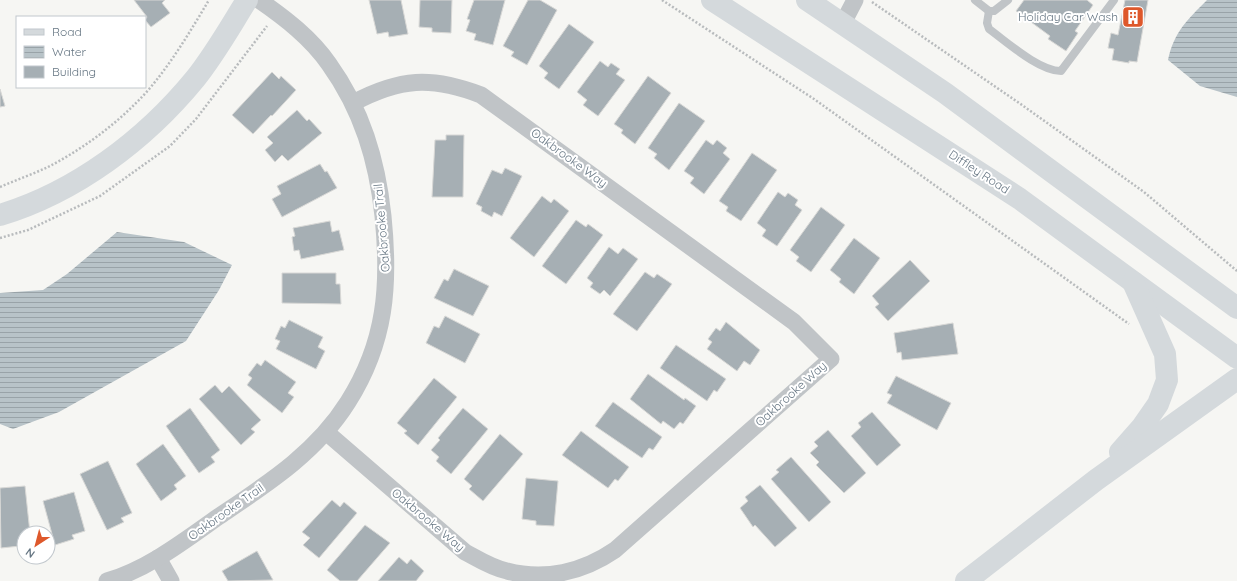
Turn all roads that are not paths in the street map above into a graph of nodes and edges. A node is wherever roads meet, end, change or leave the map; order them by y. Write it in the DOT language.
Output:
graph roads {
  1 [pos="247,0"];
  2 [pos="259,0"];
  3 [pos="712,0"];
  4 [pos="807,0"];
  5 [pos="855,0"];
  6 [pos="975,0"];
  7 [pos="1008,0"];
  8 [pos="1114,0"];
  9 [pos="989,11"];
  10 [pos="843,23"];
  11 [pos="353,103"];
  12 [pos="0,215"];
  13 [pos="1133,282"];
  14 [pos="1237,308"];
  15 [pos="1237,358"];
  16 [pos="1237,379"];
  17 [pos="326,432"];
  18 [pos="1096,480"];
  19 [pos="158,558"];
  20 [pos="107,581"];
  21 [pos="171,581"];
  22 [pos="966,581"];
  1 -- 12 [label="main road"];
  2 -- 11 [label="street, Oakbrooke Trail"];
  3 -- 13 [label="main road, Diffley Road"];
  4 -- 10 [label="main road"];
  5 -- 10 [label="street"];
  6 -- 9 [label="lane"];
  7 -- 9 [label="lane"];
  8 -- 9 [label="lane"];
  10 -- 14 [label="main road"];
  11 -- 17 [label="street, Oakbrooke Trail"];
  11 -- 17 [label="street, Oakbrooke Way"];
  13 -- 15 [label="main road, Diffley Road"];
  13 -- 18 [label="main road"];
  16 -- 18 [label="main road"];
  17 -- 19 [label="street, Oakbrooke Trail"];
  18 -- 22 [label="main road"];
  19 -- 20 [label="street, Oakbrooke Trail"];
  19 -- 21 [label="street"];
}
